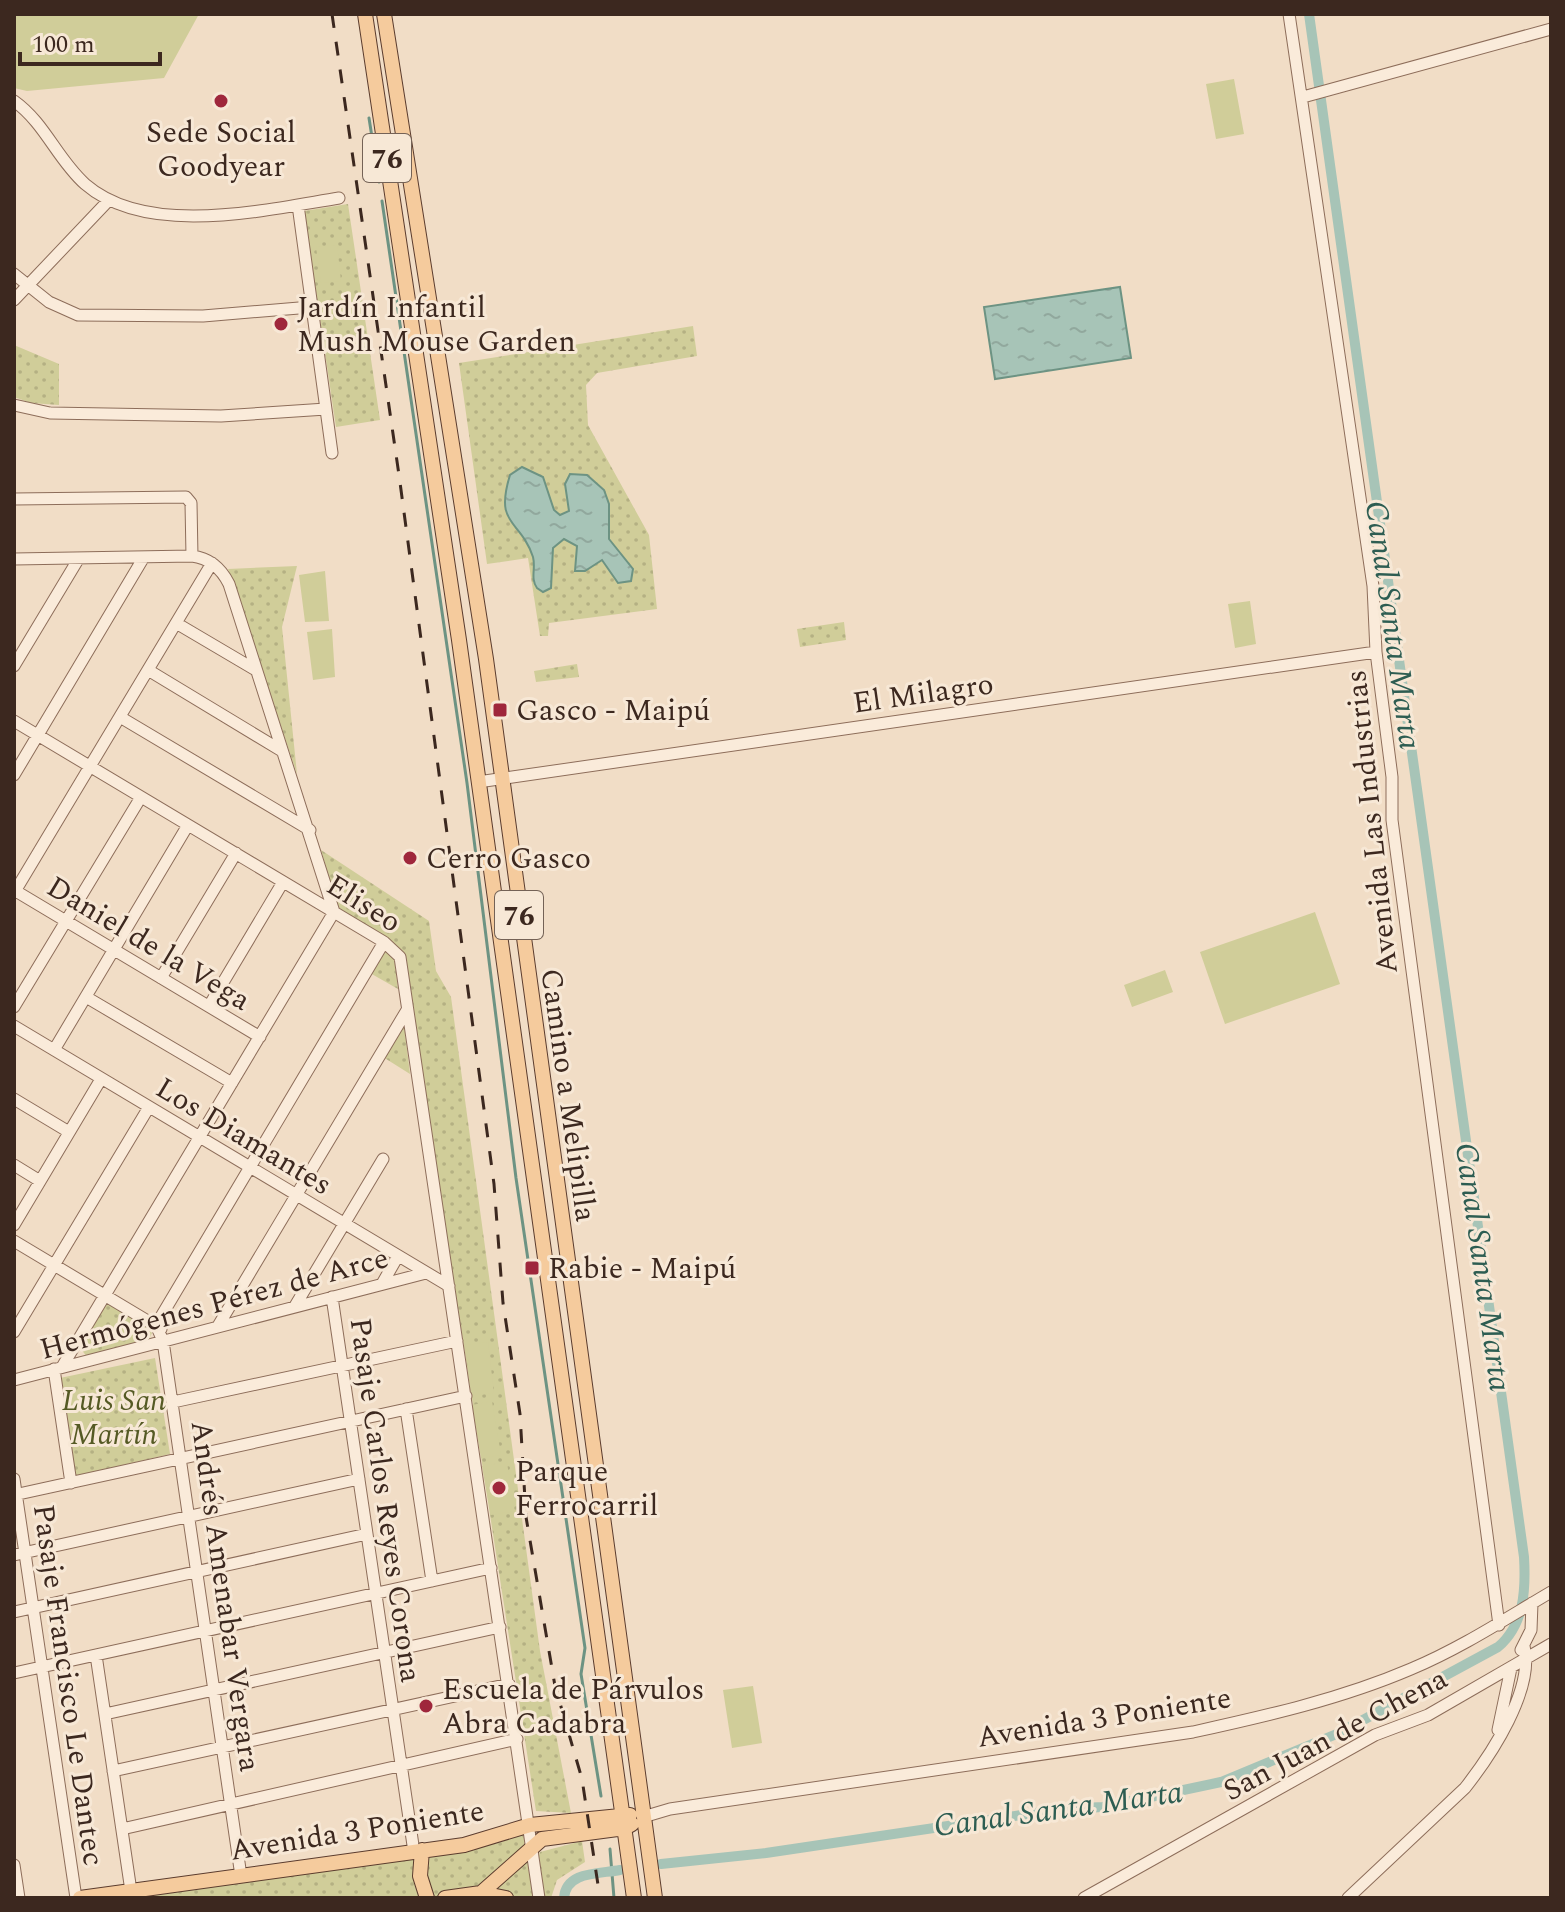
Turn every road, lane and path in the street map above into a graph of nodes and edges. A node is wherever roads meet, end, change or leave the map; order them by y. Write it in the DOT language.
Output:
graph roads {
  1 [pos="354,14"];
  2 [pos="365,14"];
  3 [pos="384,14"];
  4 [pos="1289,14"];
  5 [pos="1551,29"];
  6 [pos="375,82"];
  7 [pos="1309,96"];
  8 [pos="14,101"];
  9 [pos="339,198"];
  10 [pos="109,200"];
  11 [pos="298,205"];
  12 [pos="14,274"];
  13 [pos="28,286"];
  14 [pos="14,300"];
  15 [pos="311,307"];
  16 [pos="14,405"];
  17 [pos="326,409"];
  18 [pos="332,453"];
  19 [pos="14,499"];
  20 [pos="192,556"];
  21 [pos="144,557"];
  22 [pos="79,558"];
  23 [pos="14,559"];
  24 [pos="212,563"];
  25 [pos="176,623"];
  26 [pos="1376,652"];
  27 [pos="14,666"];
  28 [pos="254,669"];
  29 [pos="148,670"];
  30 [pos="120,717"];
  31 [pos="14,721"];
  32 [pos="38,735"];
  33 [pos="283,751"];
  34 [pos="90,766"];
  35 [pos="14,775"];
  36 [pos="500,779"];
  37 [pos="478,782"];
  38 [pos="141,797"];
  39 [pos="188,825"];
  40 [pos="310,830"];
  41 [pos="236,853"];
  42 [pos="283,882"];
  43 [pos="14,891"];
  44 [pos="516,899"];
  45 [pos="495,903"];
  46 [pos="334,912"];
  47 [pos="66,921"];
  48 [pos="384,942"];
  49 [pos="114,949"];
  50 [pos="161,978"];
  51 [pos="86,997"];
  52 [pos="209,1006"];
  53 [pos="14,1007"];
  54 [pos="408,1009"];
  55 [pos="14,1026"];
  56 [pos="260,1037"];
  57 [pos="54,1050"];
  58 [pos="101,1079"];
  59 [pos="232,1083"];
  60 [pos="14,1099"];
  61 [pos="543,1099"];
  62 [pos="522,1103"];
  63 [pos="149,1107"];
  64 [pos="69,1132"];
  65 [pos="199,1137"];
  66 [pos="383,1159"];
  67 [pos="14,1165"];
  68 [pos="251,1168"];
  69 [pos="40,1181"];
  70 [pos="556,1189"];
  71 [pos="535,1192"];
  72 [pos="296,1195"];
  73 [pos="344,1224"];
  74 [pos="14,1225"];
  75 [pos="14,1241"];
  76 [pos="398,1256"];
  77 [pos="54,1265"];
  78 [pos="426,1273"];
  79 [pos="382,1284"];
  80 [pos="449,1286"];
  81 [pos="105,1295"];
  82 [pos="332,1297"];
  83 [pos="295,1306"];
  84 [pos="156,1325"];
  85 [pos="218,1326"];
  86 [pos="14,1332"];
  87 [pos="170,1339"];
  88 [pos="457,1341"];
  89 [pos="342,1365"];
  90 [pos="58,1368"];
  91 [pos="14,1380"];
  92 [pos="466,1396"];
  93 [pos="173,1402"];
  94 [pos="406,1409"];
  95 [pos="350,1421"];
  96 [pos="181,1459"];
  97 [pos="14,1479"];
  98 [pos="359,1479"];
  99 [pos="71,1483"];
  100 [pos="15,1495"];
  101 [pos="189,1516"];
  102 [pos="367,1534"];
  103 [pos="20,1553"];
  104 [pos="491,1568"];
  105 [pos="198,1571"];
  106 [pos="432,1581"];
  107 [pos="1551,1592"];
  108 [pos="376,1593"];
  109 [pos="1530,1605"];
  110 [pos="33,1608"];
  111 [pos="14,1612"];
  112 [pos="1499,1625"];
  113 [pos="500,1627"];
  114 [pos="206,1630"];
  115 [pos="1551,1644"];
  116 [pos="1524,1646"];
  117 [pos="385,1652"];
  118 [pos="96,1655"];
  119 [pos="1525,1660"];
  120 [pos="42,1667"];
  121 [pos="1511,1669"];
  122 [pos="14,1673"];
  123 [pos="509,1684"];
  124 [pos="215,1690"];
  125 [pos="393,1709"];
  126 [pos="105,1714"];
  127 [pos="517,1739"];
  128 [pos="224,1746"];
  129 [pos="1494,1746"];
  130 [pos="401,1766"];
  131 [pos="113,1771"];
  132 [pos="232,1802"];
  133 [pos="643,1817"];
  134 [pos="623,1821"];
  135 [pos="530,1825"];
  136 [pos="122,1829"];
  137 [pos="531,1845"];
  138 [pos="418,1851"];
  139 [pos="14,1865"];
  140 [pos="241,1876"];
  141 [pos="131,1891"];
  142 [pos="481,1895"];
  143 [pos="114,1896"];
  144 [pos="19,1898"];
  145 [pos="78,1898"];
  146 [pos="427,1898"];
  147 [pos="445,1898"];
  148 [pos="506,1898"];
  149 [pos="539,1898"];
  150 [pos="634,1898"];
  151 [pos="655,1898"];
  152 [pos="1084,1898"];
  153 [pos="1348,1898"];
  1 -- 6 [label="main road"];
  2 -- 6 [label="main road, Camino a Melipilla / 76"];
  3 -- 36 [label="main road, Camino a Melipilla / 76"];
  4 -- 7 [label="street, Avenida Las Industrias"];
  5 -- 7 [label="street"];
  6 -- 37 [label="main road, Camino a Melipilla / 76"];
  7 -- 26 [label="street, Avenida Las Industrias"];
  8 -- 10 [label="street"];
  9 -- 11 [label="street"];
  10 -- 11 [label="street"];
  10 -- 13 [label="street"];
  11 -- 15 [label="street"];
  12 -- 13 [label="street"];
  13 -- 14 [label="street"];
  13 -- 15 [label="street"];
  15 -- 17 [label="street"];
  16 -- 17 [label="street"];
  17 -- 18 [label="street"];
  19 -- 20 [label="street"];
  20 -- 21 [label="street"];
  20 -- 24 [label="street"];
  21 -- 22 [label="street"];
  21 -- 32 [label="street"];
  22 -- 23 [label="street"];
  22 -- 27 [label="street"];
  24 -- 25 [label="street"];
  24 -- 28 [label="street"];
  25 -- 28 [label="street"];
  25 -- 29 [label="street"];
  26 -- 36 [label="street, El Milagro"];
  26 -- 112 [label="street, Avenida Las Industrias"];
  28 -- 33 [label="street"];
  29 -- 30 [label="street"];
  29 -- 33 [label="street"];
  30 -- 34 [label="street"];
  30 -- 40 [label="street"];
  31 -- 32 [label="street, Eliseo"];
  32 -- 34 [label="street, Eliseo"];
  32 -- 35 [label="street"];
  33 -- 40 [label="street"];
  34 -- 38 [label="street, Eliseo"];
  34 -- 43 [label="street"];
  36 -- 37 [label="street, El Milagro"];
  36 -- 44 [label="main road, Camino a Melipilla / 76"];
  37 -- 45 [label="main road, Camino a Melipilla / 76"];
  38 -- 39 [label="street, Eliseo"];
  38 -- 47 [label="street"];
  39 -- 41 [label="street, Eliseo"];
  39 -- 49 [label="street"];
  40 -- 46 [label="street"];
  41 -- 42 [label="street, Eliseo"];
  41 -- 50 [label="street"];
  42 -- 46 [label="street, Eliseo"];
  42 -- 52 [label="street"];
  43 -- 47 [label="street, Daniel de la Vega"];
  44 -- 45 [label="main road"];
  44 -- 61 [label="main road, Camino a Melipilla / 76"];
  45 -- 62 [label="main road, Camino a Melipilla / 76"];
  46 -- 48 [label="street, Eliseo"];
  46 -- 56 [label="street"];
  47 -- 49 [label="street, Daniel de la Vega"];
  47 -- 53 [label="street"];
  48 -- 54 [label="street, Eliseo"];
  48 -- 68 [label="street"];
  49 -- 50 [label="street, Daniel de la Vega"];
  49 -- 51 [label="street"];
  50 -- 52 [label="street, Daniel de la Vega"];
  51 -- 57 [label="street"];
  51 -- 59 [label="street"];
  52 -- 56 [label="street, Daniel de la Vega"];
  54 -- 72 [label="street"];
  54 -- 80 [label="street, Eliseo"];
  55 -- 57 [label="street, Los Diamantes"];
  56 -- 59 [label="street"];
  57 -- 58 [label="street, Los Diamantes"];
  58 -- 63 [label="street, Los Diamantes"];
  58 -- 64 [label="street"];
  59 -- 65 [label="street"];
  60 -- 64 [label="street"];
  61 -- 62 [label="main road"];
  61 -- 70 [label="main road, Camino a Melipilla / 76"];
  62 -- 71 [label="main road, Camino a Melipilla / 76"];
  63 -- 65 [label="street, Los Diamantes"];
  63 -- 77 [label="street"];
  64 -- 69 [label="street"];
  65 -- 68 [label="street, Los Diamantes"];
  65 -- 81 [label="street"];
  66 -- 73 [label="street"];
  67 -- 69 [label="street"];
  68 -- 72 [label="street, Los Diamantes"];
  68 -- 84 [label="street"];
  69 -- 74 [label="street"];
  70 -- 71 [label="main road"];
  70 -- 133 [label="main road, Camino a Melipilla / 76"];
  71 -- 134 [label="main road, Camino a Melipilla / 76"];
  72 -- 73 [label="street, Los Diamantes"];
  72 -- 85 [label="street"];
  73 -- 76 [label="street, Los Diamantes"];
  73 -- 83 [label="street"];
  75 -- 77 [label="street"];
  76 -- 78 [label="street, Los Diamantes"];
  76 -- 79 [label="street"];
  77 -- 81 [label="street"];
  77 -- 86 [label="street"];
  78 -- 79 [label="street, Hermógenes Pérez de Arce"];
  78 -- 80 [label="street, Los Diamantes"];
  79 -- 82 [label="street, Hermógenes Pérez de Arce"];
  80 -- 88 [label="street, Eliseo"];
  81 -- 84 [label="street"];
  81 -- 90 [label="street"];
  82 -- 83 [label="street, Hermógenes Pérez de Arce"];
  82 -- 89 [label="street, Pasaje Carlos Reyes Corona"];
  83 -- 85 [label="street, Hermógenes Pérez de Arce"];
  84 -- 87 [label="street, Andrés Amenabar Vergara"];
  85 -- 87 [label="street, Hermógenes Pérez de Arce"];
  87 -- 90 [label="street, Hermógenes Pérez de Arce"];
  87 -- 93 [label="street, Andrés Amenabar Vergara"];
  88 -- 89 [label="street"];
  88 -- 92 [label="street, Eliseo"];
  89 -- 93 [label="street"];
  89 -- 95 [label="street, Pasaje Carlos Reyes Corona"];
  90 -- 91 [label="street, Hermógenes Pérez de Arce"];
  90 -- 99 [label="street"];
  92 -- 94 [label="street"];
  92 -- 104 [label="street, Eliseo"];
  93 -- 96 [label="street, Andrés Amenabar Vergara"];
  94 -- 95 [label="street"];
  94 -- 106 [label="street"];
  95 -- 96 [label="street"];
  95 -- 98 [label="street, Pasaje Carlos Reyes Corona"];
  96 -- 99 [label="street"];
  96 -- 101 [label="street, Andrés Amenabar Vergara"];
  97 -- 100 [label="street, Pasaje Francisco Le Dantec"];
  98 -- 101 [label="street"];
  98 -- 102 [label="street, Pasaje Carlos Reyes Corona"];
  99 -- 100 [label="street"];
  100 -- 103 [label="street, Pasaje Francisco Le Dantec"];
  101 -- 103 [label="street"];
  101 -- 105 [label="street, Andrés Amenabar Vergara"];
  102 -- 105 [label="street"];
  102 -- 108 [label="street, Pasaje Carlos Reyes Corona"];
  103 -- 110 [label="street, Pasaje Francisco Le Dantec"];
  104 -- 106 [label="street"];
  104 -- 113 [label="street, Eliseo"];
  105 -- 110 [label="street"];
  105 -- 114 [label="street, Andrés Amenabar Vergara"];
  106 -- 108 [label="street"];
  107 -- 109 [label="street, Avenida 3 Poniente"];
  108 -- 114 [label="street"];
  108 -- 117 [label="street, Pasaje Carlos Reyes Corona"];
  109 -- 112 [label="street, Avenida 3 Poniente"];
  109 -- 116 [label="street"];
  110 -- 111 [label="street"];
  110 -- 120 [label="street, Pasaje Francisco Le Dantec"];
  112 -- 133 [label="street, Avenida 3 Poniente"];
  113 -- 117 [label="street"];
  113 -- 123 [label="street, Eliseo"];
  114 -- 118 [label="street"];
  114 -- 124 [label="street, Andrés Amenabar Vergara"];
  115 -- 119 [label="street, San Juan de Chena"];
  116 -- 119 [label="street"];
  116 -- 121 [label="street"];
  117 -- 124 [label="street"];
  117 -- 125 [label="street, Pasaje Carlos Reyes Corona"];
  118 -- 120 [label="street"];
  118 -- 126 [label="street"];
  119 -- 121 [label="street, San Juan de Chena"];
  119 -- 129 [label="street"];
  120 -- 122 [label="street"];
  120 -- 145 [label="street, Pasaje Francisco Le Dantec"];
  121 -- 129 [label="street"];
  121 -- 152 [label="street, San Juan de Chena"];
  123 -- 125 [label="street"];
  123 -- 127 [label="street, Eliseo"];
  124 -- 126 [label="street"];
  124 -- 128 [label="street, Andrés Amenabar Vergara"];
  125 -- 128 [label="street"];
  125 -- 130 [label="street, Pasaje Carlos Reyes Corona"];
  126 -- 131 [label="street"];
  127 -- 130 [label="street"];
  127 -- 135 [label="street, Eliseo"];
  128 -- 131 [label="street"];
  128 -- 132 [label="street, Andrés Amenabar Vergara"];
  129 -- 153 [label="street"];
  130 -- 132 [label="street"];
  130 -- 138 [label="street, Pasaje Carlos Reyes Corona"];
  131 -- 136 [label="street"];
  132 -- 136 [label="street"];
  132 -- 140 [label="street, Andrés Amenabar Vergara"];
  133 -- 134 [label="main road, Avenida 3 Poniente"];
  133 -- 151 [label="main road, Camino a Melipilla / 76"];
  134 -- 135 [label="main road, Avenida 3 Poniente"];
  134 -- 137 [label="main road, Avenida 3 Poniente"];
  134 -- 150 [label="main road, Camino a Melipilla / 76"];
  135 -- 137 [label="street, Eliseo"];
  135 -- 138 [label="main road, Avenida 3 Poniente"];
  136 -- 141 [label="street"];
  137 -- 142 [label="main road, Avenida 3 Poniente"];
  137 -- 149 [label="street, Eliseo"];
  138 -- 140 [label="main road, Avenida 3 Poniente"];
  138 -- 146 [label="main road"];
  139 -- 144 [label="street"];
  140 -- 141 [label="main road, Avenida 3 Poniente"];
  141 -- 143 [label="main road, Avenida 3 Poniente"];
  142 -- 147 [label="main road"];
  142 -- 148 [label="main road"];
  143 -- 145 [label="main road, Avenida 3 Poniente"];
}
